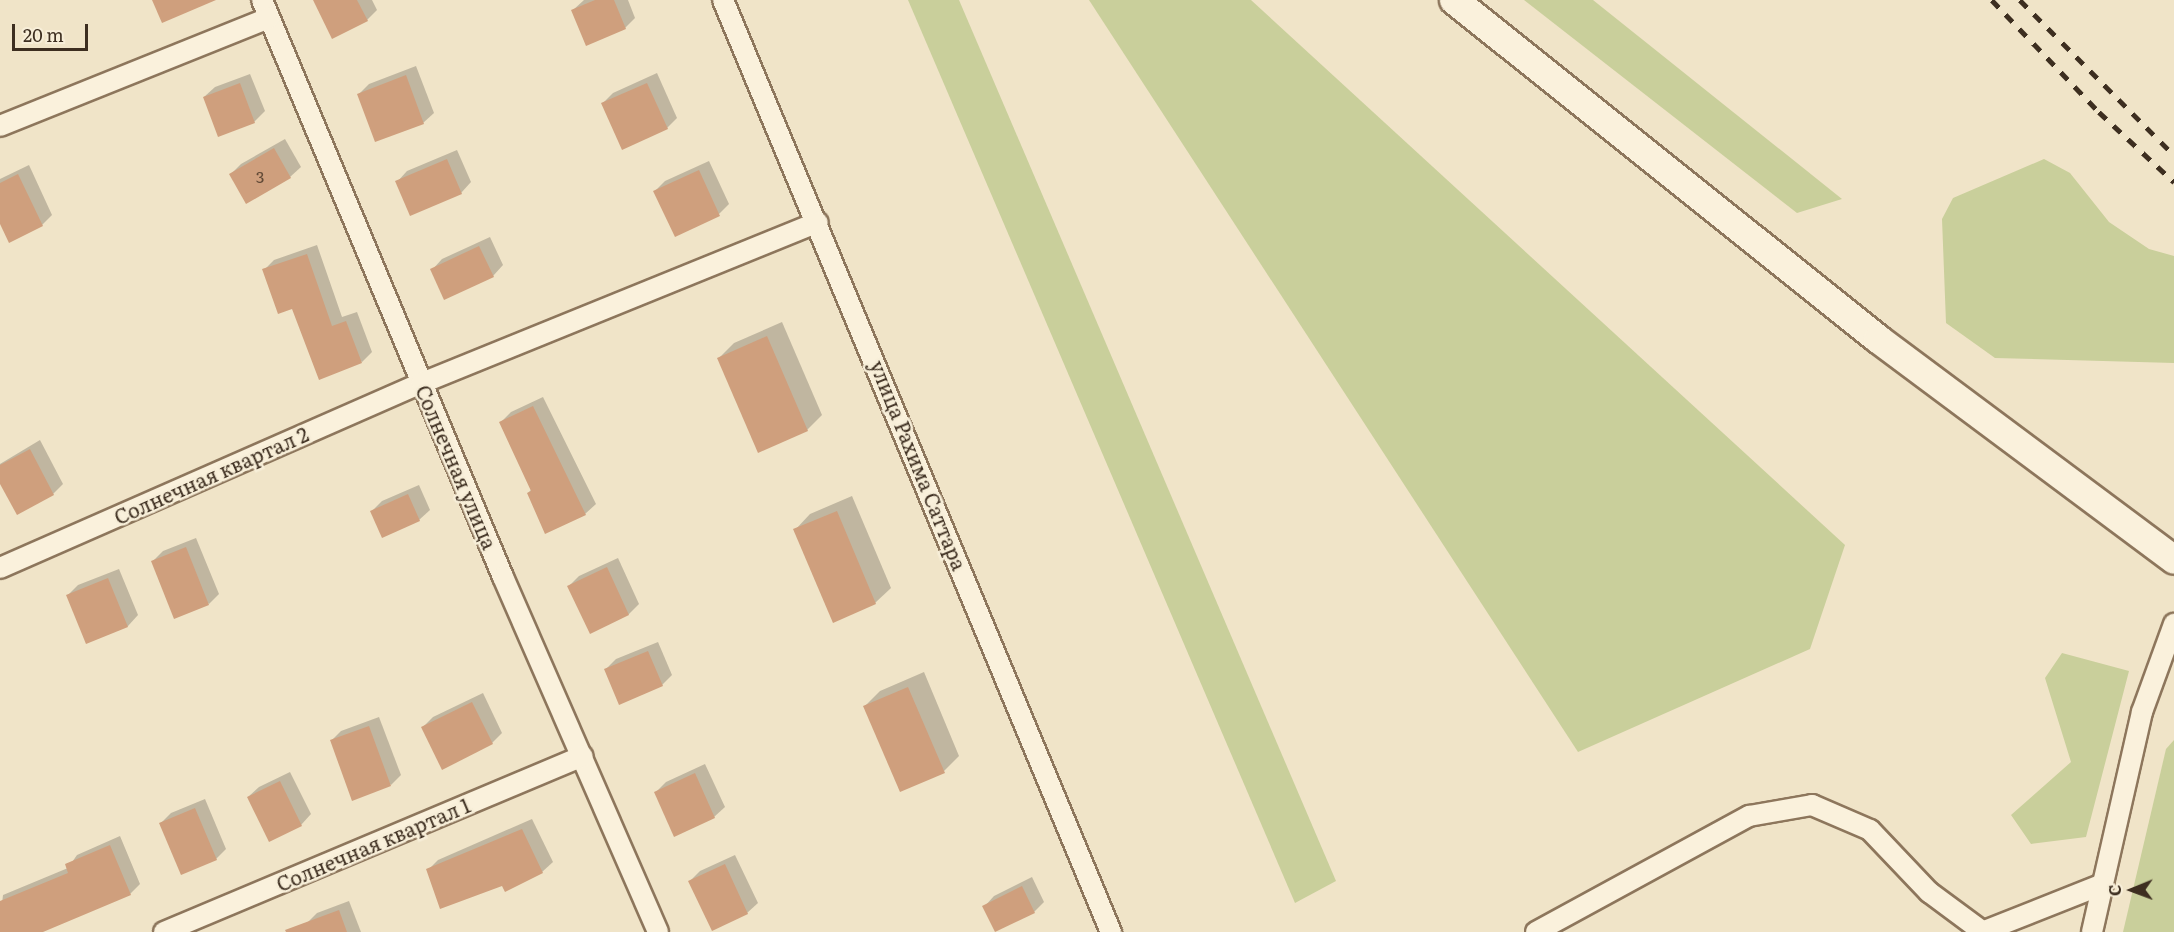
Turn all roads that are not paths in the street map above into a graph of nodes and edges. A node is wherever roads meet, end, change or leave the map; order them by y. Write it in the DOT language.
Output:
graph roads {
  1 [pos="723,0"];
  2 [pos="1454,0"];
  3 [pos="266,9"];
  4 [pos="0,126"];
  5 [pos="818,222"];
  6 [pos="422,383"];
  7 [pos="2174,560"];
  8 [pos="0,568"];
  9 [pos="2174,624"];
  10 [pos="582,756"];
  11 [pos="2103,884"];
  12 [pos="164,932"];
  13 [pos="658,932"];
  14 [pos="1111,932"];
  15 [pos="1536,932"];
  16 [pos="1982,932"];
  17 [pos="2092,932"];
  1 -- 5 [label="street, улица Рахима Саттара"];
  2 -- 7 [label="main road"];
  3 -- 4 [label="street"];
  3 -- 6 [label="street, Солнечная улица"];
  5 -- 6 [label="street, Солнечная квартал 2"];
  5 -- 14 [label="street, улица Рахима Саттара"];
  6 -- 8 [label="street, Солнечная квартал 2"];
  6 -- 10 [label="street, Солнечная улица"];
  9 -- 11 [label="street"];
  10 -- 12 [label="street, Солнечная квартал 1"];
  10 -- 13 [label="street, Солнечная улица"];
  11 -- 16 [label="street"];
  11 -- 17 [label="street"];
  15 -- 16 [label="street"];
}
